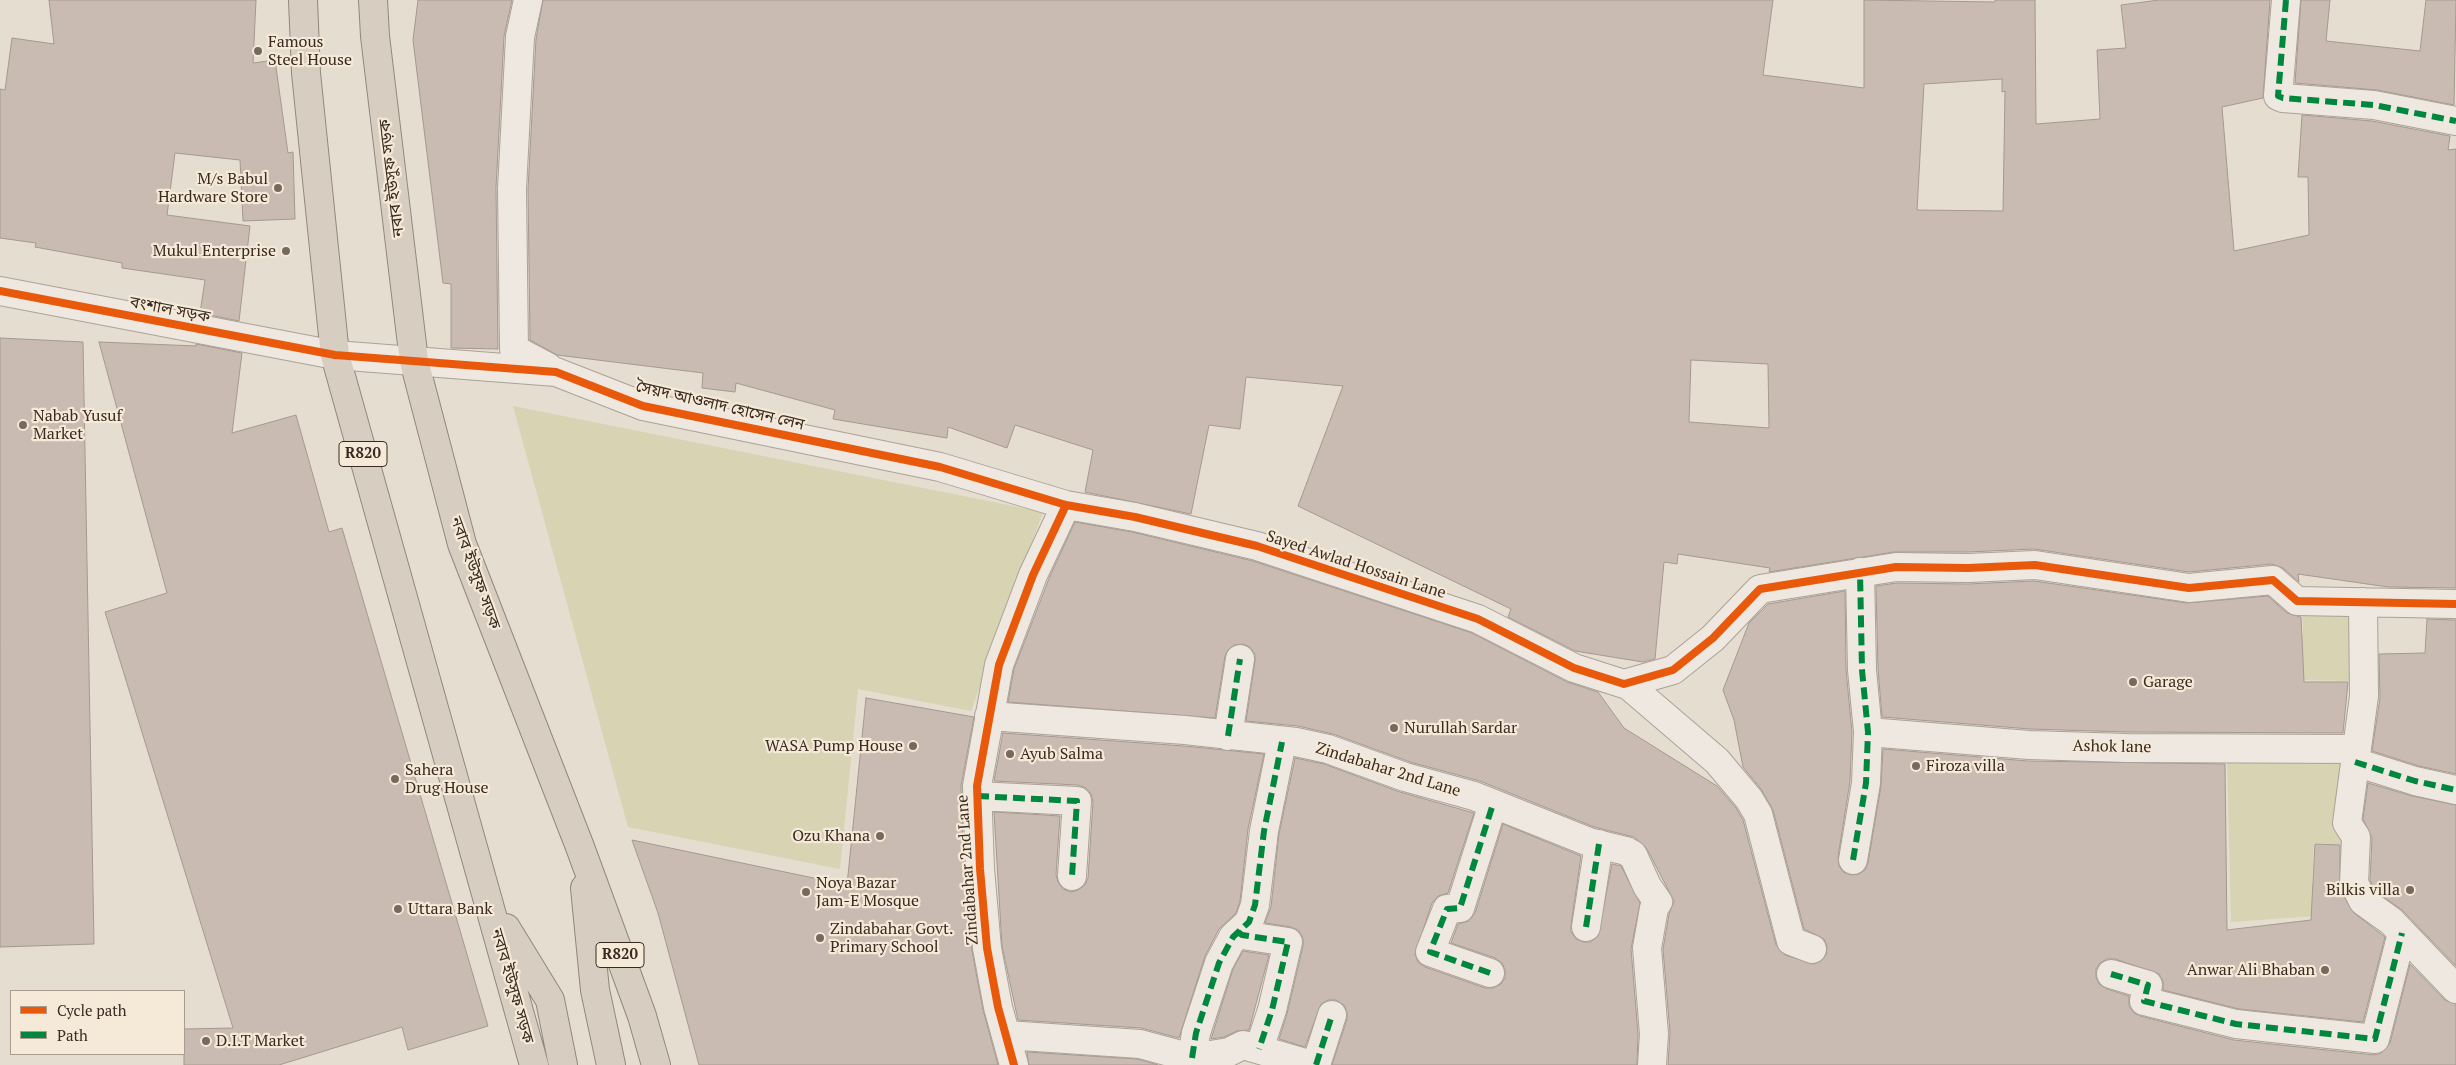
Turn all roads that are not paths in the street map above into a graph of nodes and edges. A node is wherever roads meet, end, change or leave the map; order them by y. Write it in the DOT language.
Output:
graph roads {
  1 [pos="303,0"];
  2 [pos="373,0"];
  3 [pos="528,0"];
  4 [pos="2286,0"];
  5 [pos="2456,121"];
  6 [pos="0,291"];
  7 [pos="335,355"];
  8 [pos="414,361"];
  9 [pos="556,372"];
  10 [pos="1066,505"];
  11 [pos="1860,572"];
  12 [pos="2363,602"];
  13 [pos="2456,604"];
  14 [pos="1240,658"];
  15 [pos="1627,684"];
  16 [pos="990,716"];
  17 [pos="1868,732"];
  18 [pos="1228,736"];
  19 [pos="1282,742"];
  20 [pos="2356,756"];
  21 [pos="2456,790"];
  22 [pos="977,796"];
  23 [pos="1493,804"];
  24 [pos="1601,844"];
  25 [pos="580,847"];
  26 [pos="1853,860"];
  27 [pos="1072,876"];
  28 [pos="487,897"];
  29 [pos="1587,927"];
  30 [pos="1238,932"];
  31 [pos="2402,933"];
  32 [pos="1812,949"];
  33 [pos="1490,973"];
  34 [pos="2111,974"];
  35 [pos="2456,990"];
  36 [pos="1332,1015"];
  37 [pos="1006,1035"];
  38 [pos="1259,1049"];
  39 [pos="1192,1058"];
  40 [pos="534,1065"];
  41 [pos="563,1065"];
  42 [pos="611,1065"];
  43 [pos="656,1065"];
  44 [pos="1014,1065"];
  45 [pos="1312,1065"];
  46 [pos="1316,1065"];
  47 [pos="1652,1065"];
  1 -- 7 [label="highway, নবাব ইউসুফ সড়ক / R820"];
  2 -- 8 [label="highway, নবাব ইউসুফ সড়ক / R820"];
  3 -- 9 [label="street"];
  4 -- 5 [label="street"];
  6 -- 7 [label="street, বংশাল সড়ক"];
  7 -- 8 [label="street, সৈয়দ আওলাদ হোসেন লেন"];
  7 -- 28 [label="highway, নবাব ইউসুফ সড়ক / R820"];
  8 -- 9 [label="street, সৈয়দ আওলাদ হোসেন লেন"];
  8 -- 25 [label="highway, নবাব ইউসুফ সড়ক / R820"];
  9 -- 10 [label="street, সৈয়দ আওলাদ হোসেন লেন"];
  10 -- 15 [label="street, Sayed Awlad Hossain Lane"];
  10 -- 16 [label="street, Zindabahar 2nd Lane"];
  11 -- 12 [label="street"];
  11 -- 15 [label="street"];
  11 -- 17 [label="street"];
  12 -- 13 [label="street"];
  12 -- 20 [label="street"];
  14 -- 18 [label="street"];
  15 -- 32 [label="street"];
  16 -- 18 [label="street, Zindabahar 2nd Lane"];
  16 -- 22 [label="street, Zindabahar 2nd Lane"];
  17 -- 20 [label="street, Ashok lane"];
  17 -- 26 [label="street"];
  18 -- 19 [label="street, Zindabahar 2nd Lane"];
  19 -- 23 [label="street, Zindabahar 2nd Lane"];
  19 -- 30 [label="street"];
  20 -- 21 [label="street, Ashok lane"];
  20 -- 31 [label="street"];
  22 -- 27 [label="street, Zindabahar 2nd Lane"];
  22 -- 37 [label="street, Zindabahar 2nd Lane"];
  23 -- 24 [label="street, Zindabahar 2nd Lane"];
  23 -- 33 [label="street"];
  24 -- 29 [label="street"];
  24 -- 47 [label="street, Zindabahar 2nd Lane"];
  25 -- 42 [label="highway"];
  25 -- 43 [label="highway, নবাব ইউসুফ সড়ক / R820"];
  28 -- 40 [label="highway, নবাব ইউসুফ সড়ক / R820"];
  28 -- 41 [label="highway"];
  30 -- 38 [label="street"];
  30 -- 39 [label="street"];
  31 -- 34 [label="street"];
  31 -- 35 [label="street"];
  36 -- 46 [label="street"];
  37 -- 39 [label="street"];
  37 -- 44 [label="street, Zindabahar 2nd Lane"];
  38 -- 39 [label="street"];
  38 -- 45 [label="street"];
}
